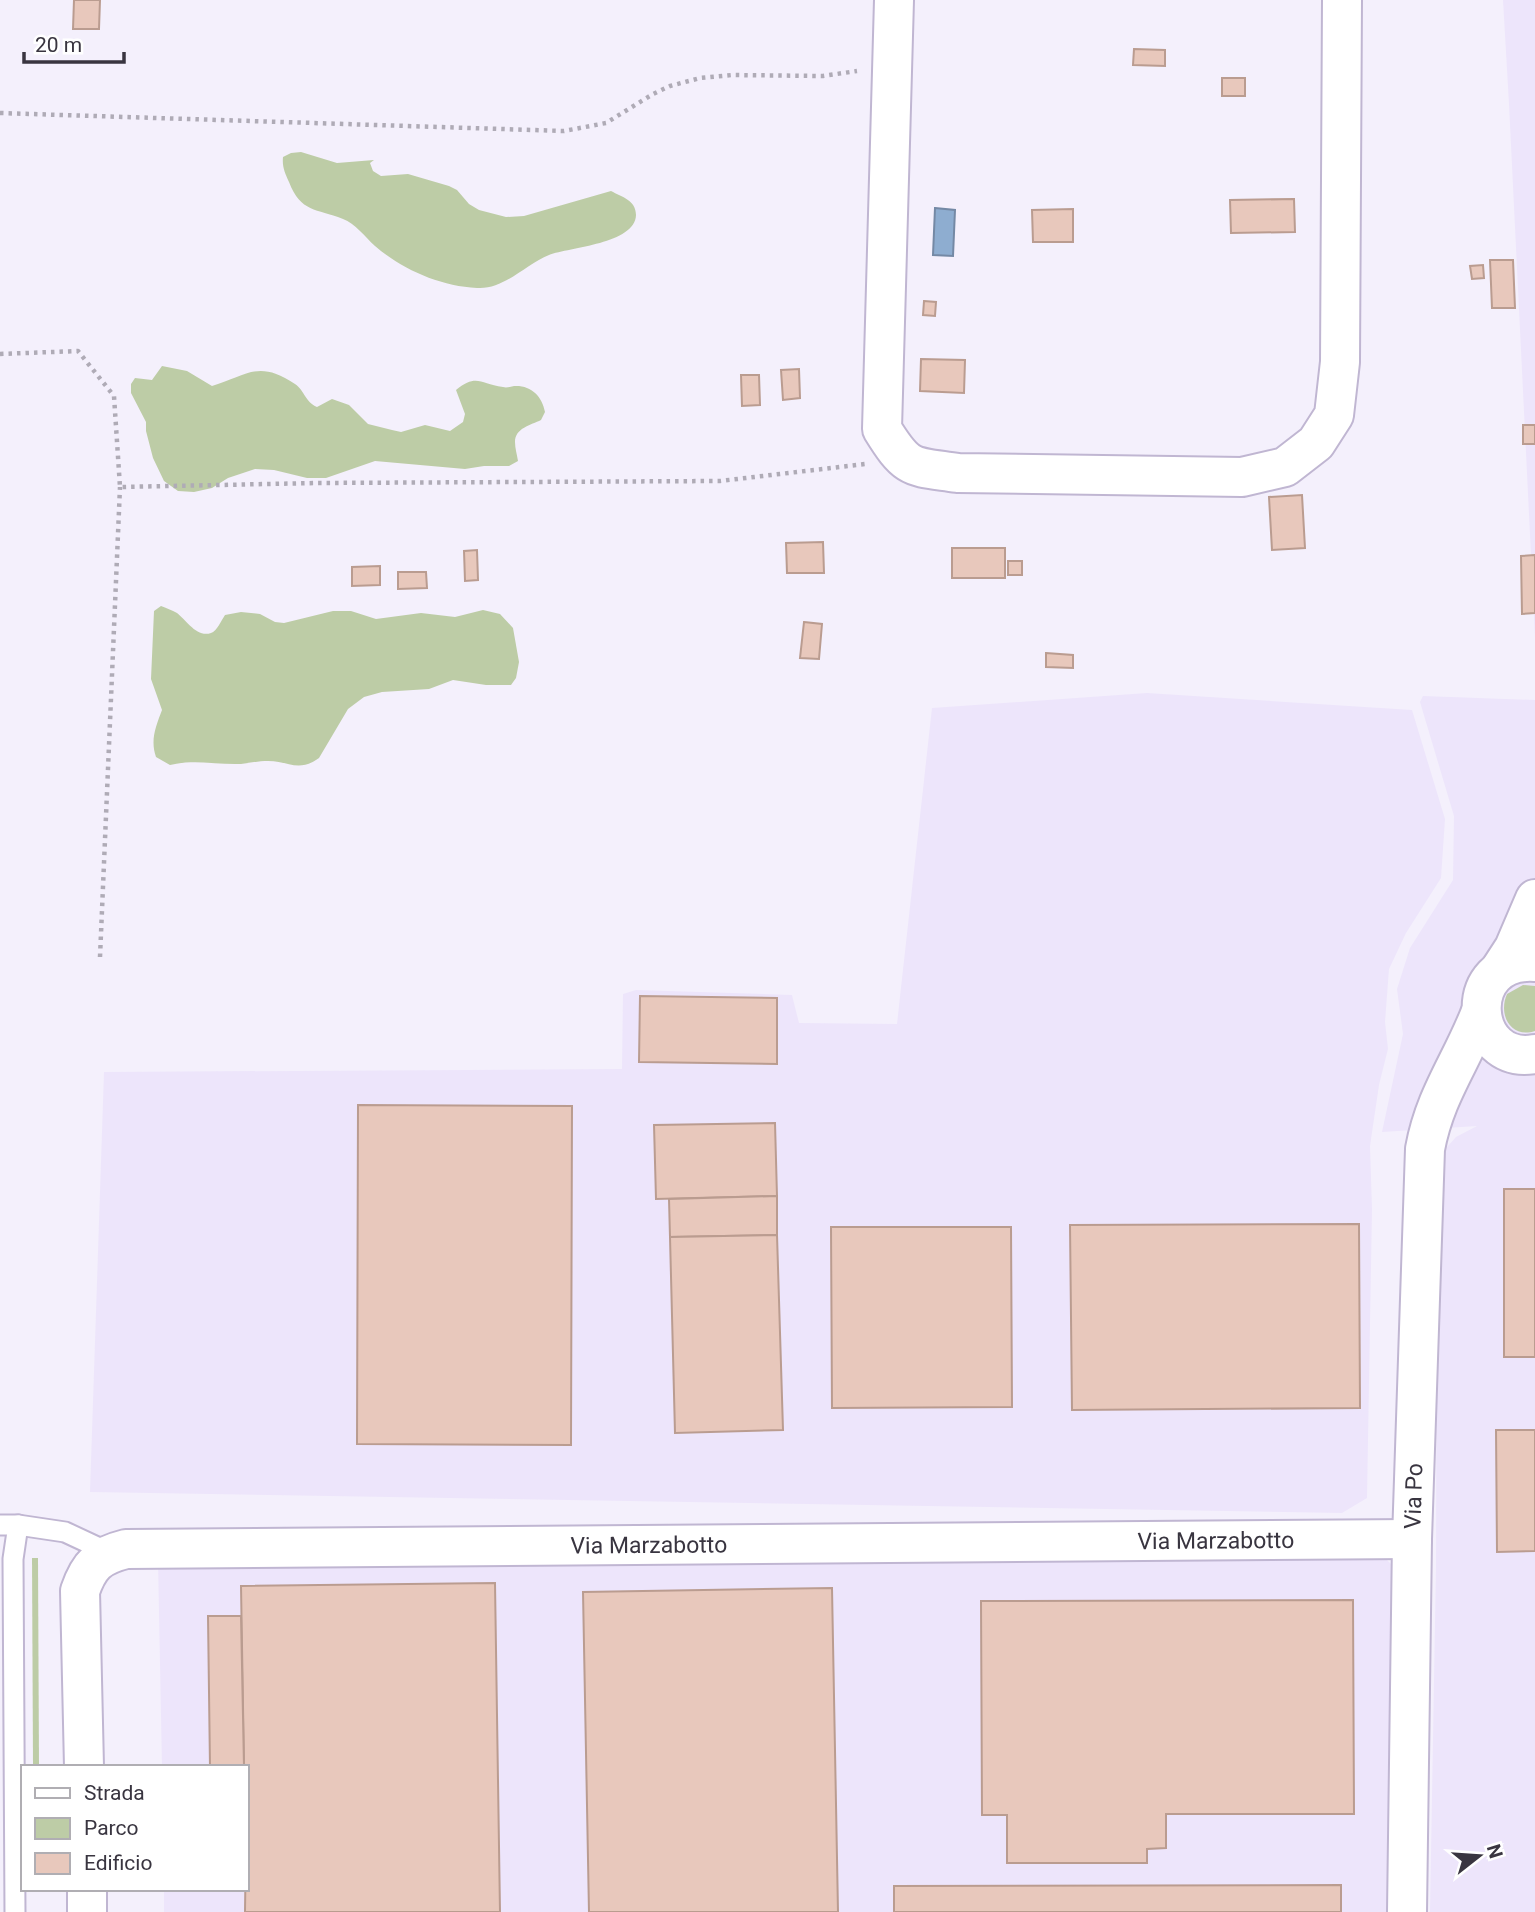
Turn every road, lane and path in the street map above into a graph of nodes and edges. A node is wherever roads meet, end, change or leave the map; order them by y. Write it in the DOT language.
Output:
graph roads {
  1 [pos="894,0"];
  2 [pos="1342,0"];
  3 [pos="892,63"];
  4 [pos="0,113"];
  5 [pos="0,354"];
  6 [pos="900,457"];
  7 [pos="120,487"];
  8 [pos="1535,899"];
  9 [pos="100,957"];
  10 [pos="1518,965"];
  11 [pos="1480,1013"];
  12 [pos="1524,1054"];
  13 [pos="1446,1082"];
  14 [pos="9,1525"];
  15 [pos="1412,1539"];
  16 [pos="110,1553"];
  17 [pos="83,1765"];
  18 [pos="87,1891"];
  19 [pos="15,1912"];
  20 [pos="87,1912"];
  21 [pos="1407,1912"];
  1 -- 3 [label="street"];
  2 -- 6 [label="street"];
  3 -- 4 [label="path"];
  3 -- 6 [label="street"];
  5 -- 7 [label="path"];
  6 -- 7 [label="path"];
  7 -- 9 [label="path"];
  8 -- 10 [label="street, Via Po"];
  10 -- 11 [label="street, Via Po"];
  11 -- 12 [label="street"];
  11 -- 13 [label="street, Via Po"];
  12 -- 13 [label="street"];
  13 -- 15 [label="street, Via Po"];
  14 -- 16 [label="lane"];
  14 -- 19 [label="lane"];
  15 -- 16 [label="street, Via Marzabotto"];
  15 -- 21 [label="street, Via Po"];
  16 -- 17 [label="street"];
  18 -- 20 [label="street"];
}
